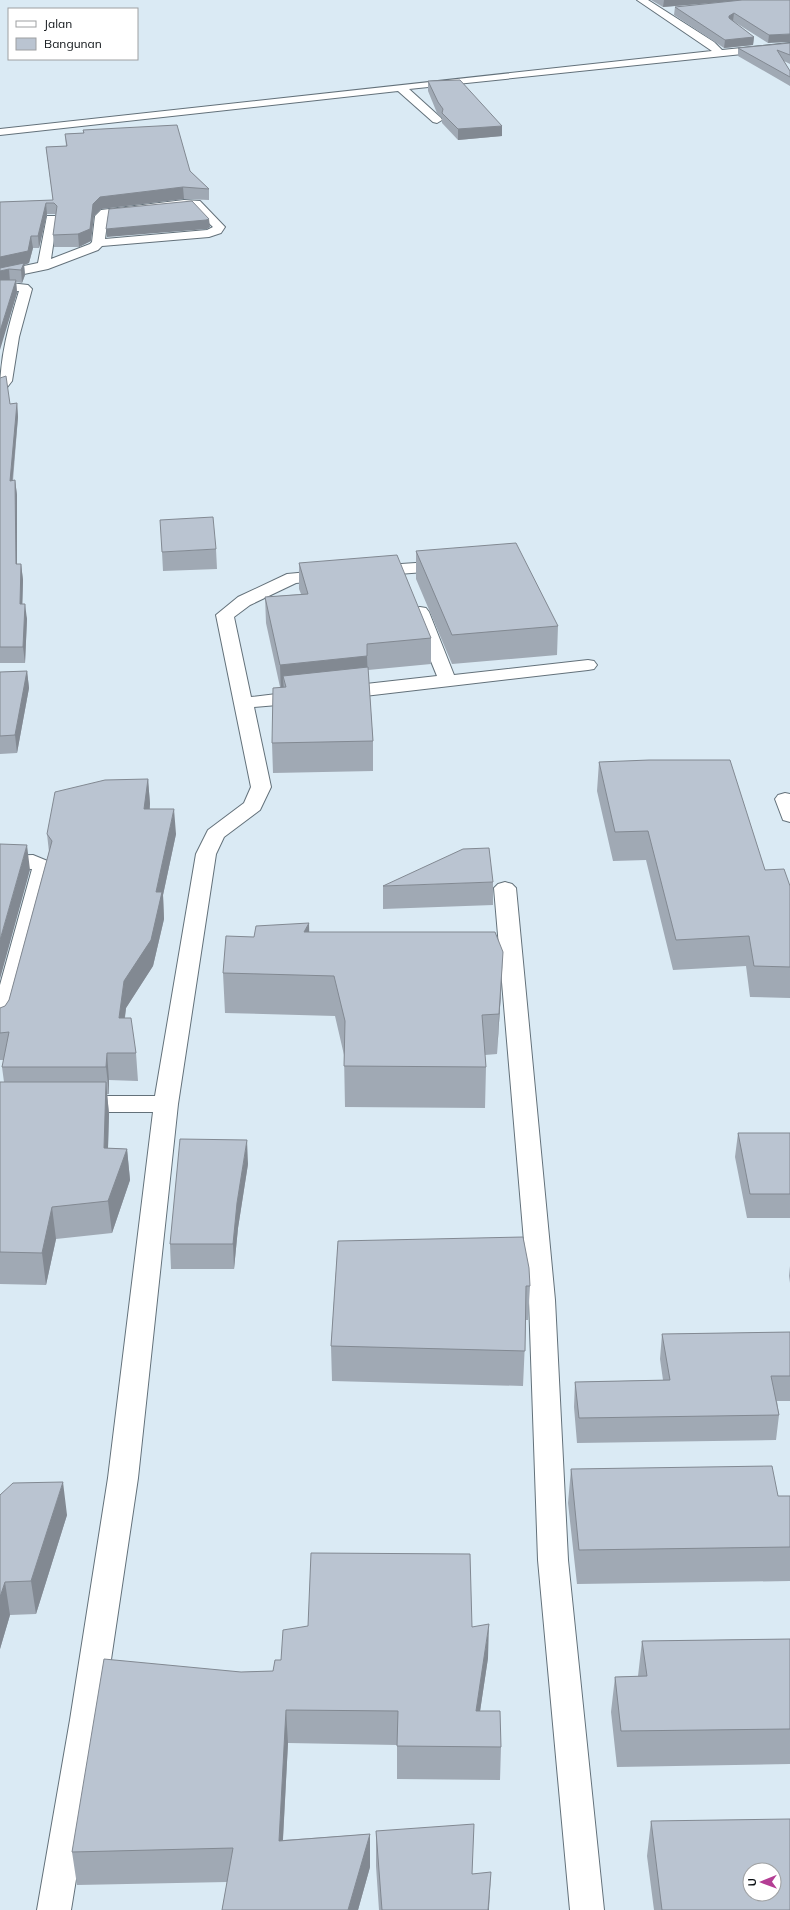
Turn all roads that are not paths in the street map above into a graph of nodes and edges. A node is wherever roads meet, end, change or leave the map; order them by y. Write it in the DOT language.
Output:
graph roads {
  1 [pos="642,0"];
  2 [pos="676,11"];
  3 [pos="661,12"];
  4 [pos="752,39"];
  5 [pos="790,46"];
  6 [pos="765,48"];
  7 [pos="720,53"];
  8 [pos="400,87"];
  9 [pos="437,120"];
  10 [pos="0,132"];
  11 [pos="51,219"];
  12 [pos="98,243"];
  13 [pos="44,266"];
  14 [pos="0,275"];
  15 [pos="0,288"];
  16 [pos="0,387"];
  17 [pos="463,564"];
  18 [pos="408,583"];
  19 [pos="588,666"];
  20 [pos="448,681"];
  21 [pos="243,703"];
  22 [pos="0,862"];
  23 [pos="505,888"];
  24 [pos="0,1027"];
  25 [pos="56,1104"];
  26 [pos="166,1104"];
  27 [pos="54,1910"];
  28 [pos="587,1910"];
  1 -- 3 [label="street"];
  2 -- 3 [label="street"];
  3 -- 7 [label="street"];
  4 -- 6 [label="street"];
  5 -- 6 [label="street"];
  6 -- 7 [label="street"];
  7 -- 8 [label="street"];
  8 -- 9 [label="street"];
  8 -- 10 [label="street"];
  11 -- 13 [label="street"];
  12 -- 12 [label="street"];
  12 -- 13 [label="street"];
  13 -- 14 [label="street"];
  15 -- 16 [label="street"];
  17 -- 18 [label="street"];
  18 -- 20 [label="street"];
  18 -- 21 [label="street"];
  19 -- 20 [label="street"];
  20 -- 21 [label="street"];
  21 -- 26 [label="street"];
  22 -- 24 [label="street"];
  23 -- 28 [label="street"];
  25 -- 26 [label="street"];
  26 -- 27 [label="street"];
}
